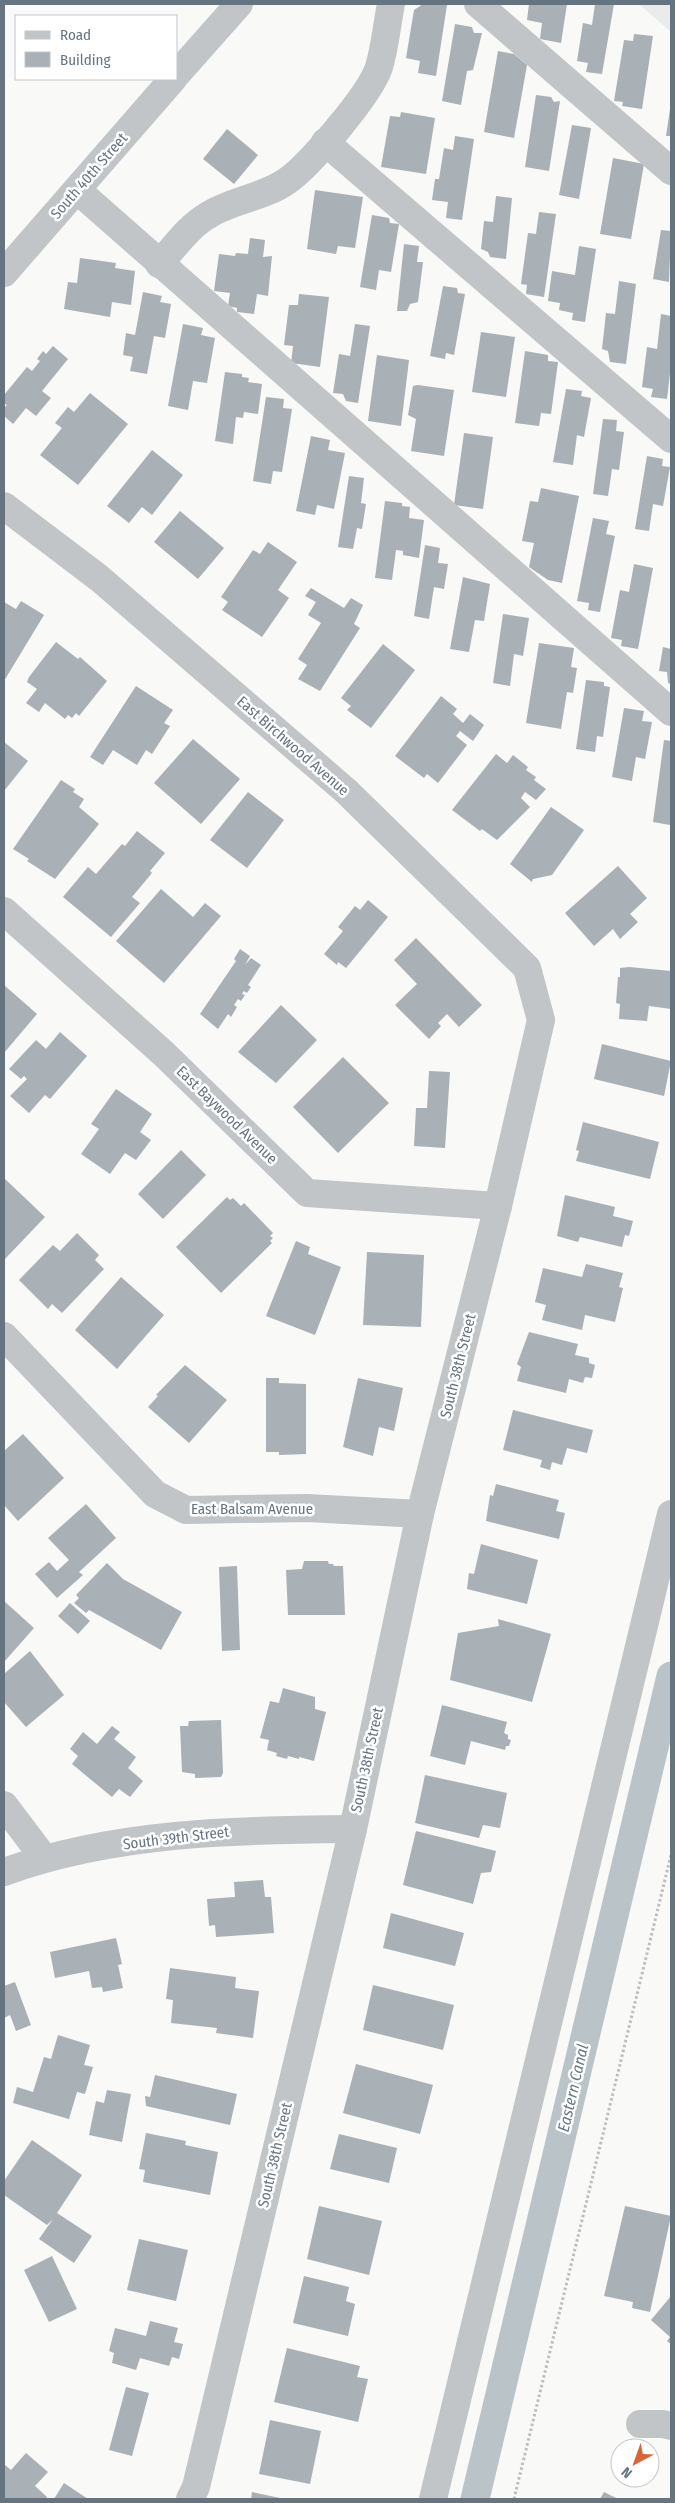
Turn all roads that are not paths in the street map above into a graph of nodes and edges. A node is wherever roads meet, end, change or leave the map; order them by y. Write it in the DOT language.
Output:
graph roads {
  1 [pos="239,4"];
  2 [pos="391,4"];
  3 [pos="478,4"];
  4 [pos="178,73"];
  5 [pos="172,80"];
  6 [pos="325,142"];
  7 [pos="671,170"];
  8 [pos="77,190"];
  9 [pos="159,264"];
  10 [pos="4,273"];
  11 [pos="671,439"];
  12 [pos="4,506"];
  13 [pos="671,712"];
  14 [pos="4,911"];
  15 [pos="541,1020"];
  16 [pos="498,1206"];
  17 [pos="4,1336"];
  18 [pos="420,1514"];
  19 [pos="671,1514"];
  20 [pos="4,1805"];
  21 [pos="352,1829"];
  22 [pos="44,1858"];
  23 [pos="4,1872"];
  24 [pos="640,2424"];
  25 [pos="671,2426"];
  26 [pos="190,2499"];
  27 [pos="433,2499"];
  1 -- 4 [label="street"];
  2 -- 6 [label="street"];
  3 -- 7 [label="street"];
  5 -- 8 [label="street, South 40th Street"];
  6 -- 9 [label="street"];
  6 -- 11 [label="street"];
  8 -- 9 [label="street"];
  8 -- 10 [label="street, South 40th Street"];
  9 -- 13 [label="street"];
  12 -- 15 [label="street, East Birchwood Avenue"];
  14 -- 16 [label="street, East Baywood Avenue"];
  15 -- 16 [label="street, South 38th Street"];
  16 -- 18 [label="street, South 38th Street"];
  17 -- 18 [label="street, East Balsam Avenue"];
  18 -- 21 [label="street, South 38th Street"];
  19 -- 27 [label="street"];
  20 -- 22 [label="street"];
  21 -- 22 [label="street, South 39th Street"];
  21 -- 26 [label="street, South 38th Street"];
  22 -- 23 [label="street, South 39th Street"];
  24 -- 25 [label="street"];
}
